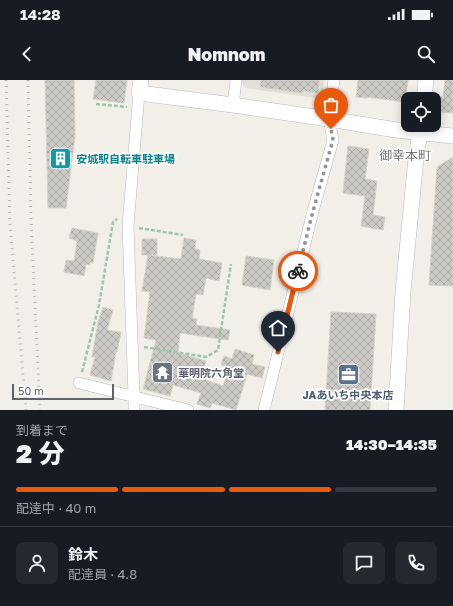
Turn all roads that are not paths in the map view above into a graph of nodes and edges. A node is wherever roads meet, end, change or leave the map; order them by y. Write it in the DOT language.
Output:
graph roads {
  1 [pos="236,80"];
  2 [pos="334,80"];
  3 [pos="426,80"];
  4 [pos="140,87"];
  5 [pos="425,92"];
  6 [pos="233,105"];
  7 [pos="329,119"];
  8 [pos="401,130"];
  9 [pos="420,132"];
  10 [pos="435,132"];
  11 [pos="453,136"];
  12 [pos="79,382"];
  13 [pos="134,396"];
  14 [pos="134,410"];
  15 [pos="188,410"];
  16 [pos="264,410"];
  17 [pos="396,410"];
  1 -- 6 [label="street"];
  2 -- 7 [label="street"];
  3 -- 5 [label="street"];
  4 -- 6 [label="street"];
  4 -- 13 [label="street"];
  6 -- 7 [label="street"];
  7 -- 8 [label="street"];
  7 -- 16 [label="street"];
  9 -- 17 [label="street"];
  10 -- 11 [label="street"];
  12 -- 13 [label="street"];
  13 -- 14 [label="street"];
  13 -- 15 [label="street"];
}
